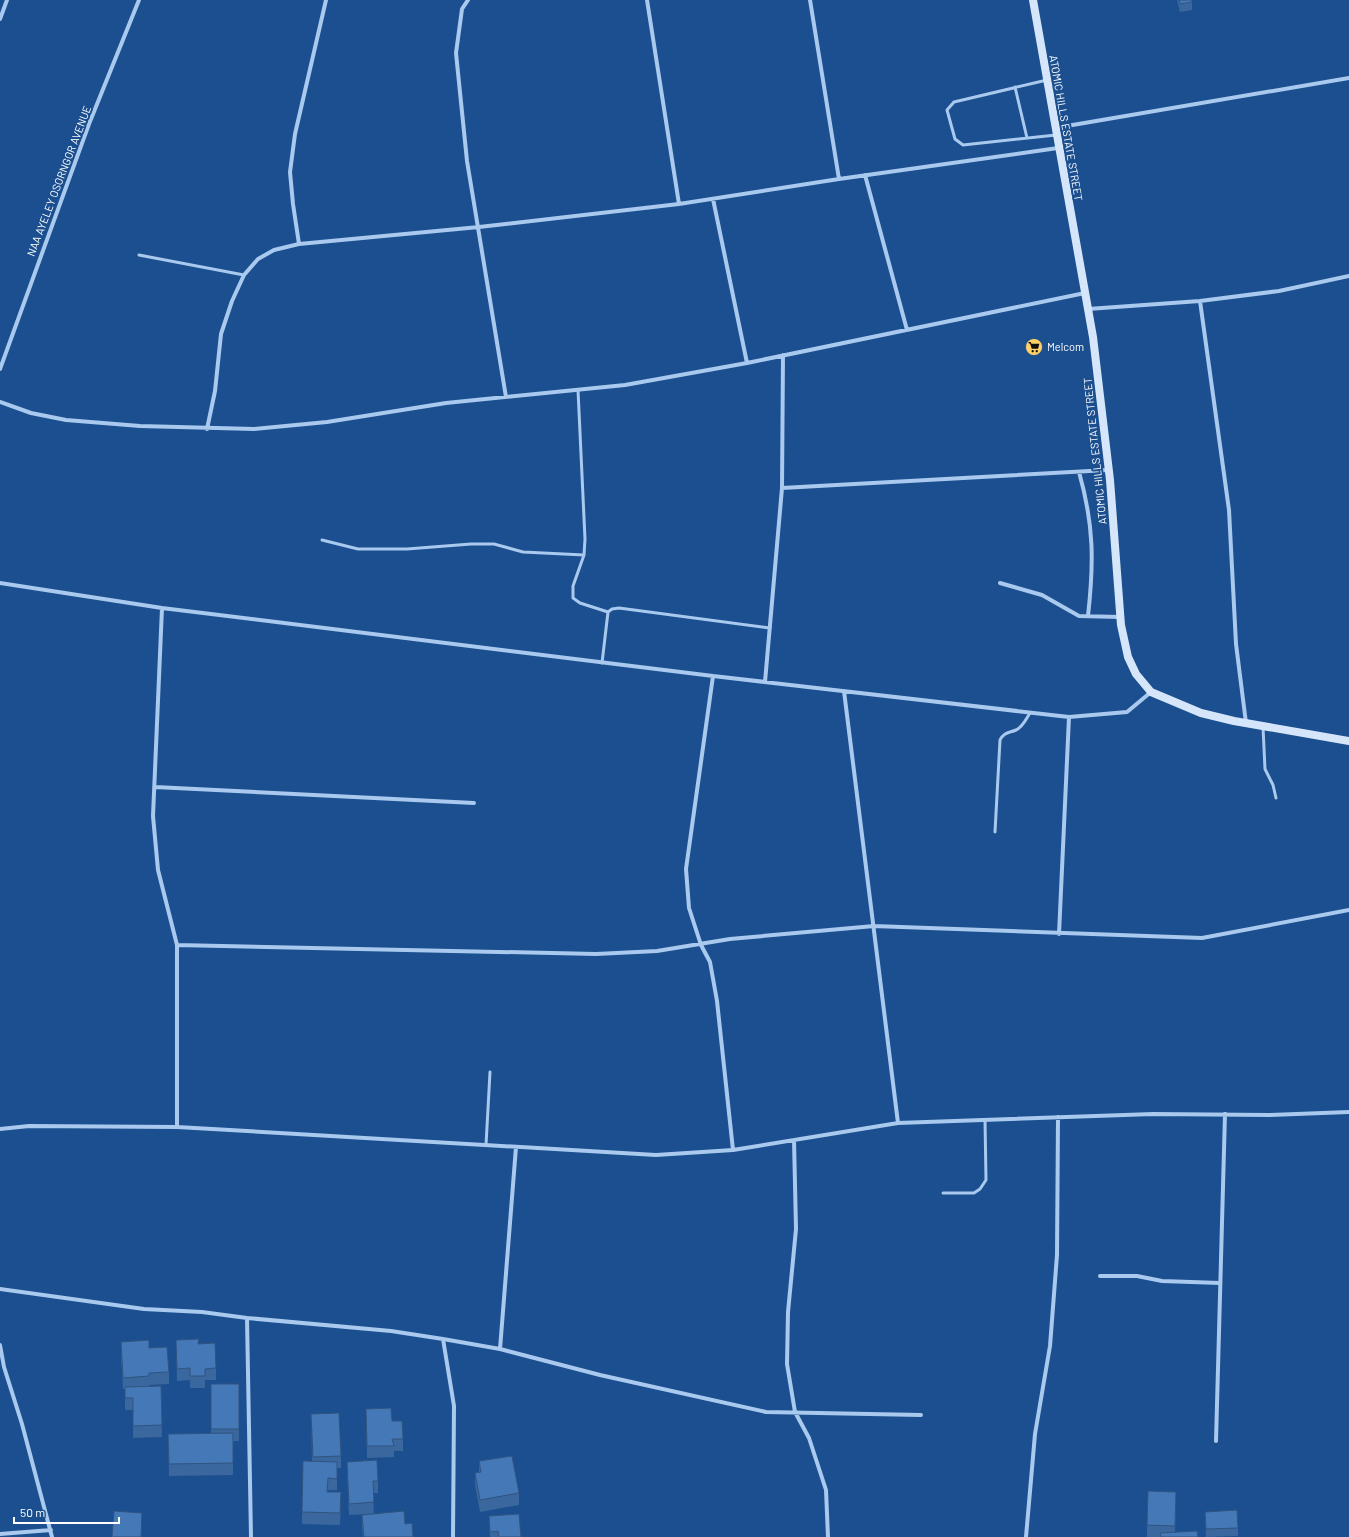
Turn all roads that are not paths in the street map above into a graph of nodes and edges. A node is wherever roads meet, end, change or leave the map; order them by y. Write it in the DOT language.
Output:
graph roads {
  1 [pos="7,0"];
  2 [pos="139,0"];
  3 [pos="326,0"];
  4 [pos="468,0"];
  5 [pos="646,0"];
  6 [pos="810,0"];
  7 [pos="1033,0"];
  8 [pos="0,19"];
  9 [pos="1349,78"];
  10 [pos="1047,80"];
  11 [pos="1015,87"];
  12 [pos="1055,132"];
  13 [pos="1027,138"];
  14 [pos="1058,148"];
  15 [pos="865,175"];
  16 [pos="839,179"];
  17 [pos="713,199"];
  18 [pos="679,204"];
  19 [pos="479,227"];
  20 [pos="299,244"];
  21 [pos="138,255"];
  22 [pos="244,276"];
  23 [pos="1349,276"];
  24 [pos="1085,293"];
  25 [pos="1200,301"];
  26 [pos="1087,309"];
  27 [pos="907,330"];
  28 [pos="782,356"];
  29 [pos="747,363"];
  30 [pos="0,369"];
  31 [pos="578,390"];
  32 [pos="506,397"];
  33 [pos="0,402"];
  34 [pos="207,429"];
  35 [pos="1109,470"];
  36 [pos="1079,472"];
  37 [pos="782,488"];
  38 [pos="322,540"];
  39 [pos="584,556"];
  40 [pos="0,583"];
  41 [pos="1000,583"];
  42 [pos="162,608"];
  43 [pos="608,612"];
  44 [pos="1088,616"];
  45 [pos="1120,618"];
  46 [pos="770,628"];
  47 [pos="602,663"];
  48 [pos="713,676"];
  49 [pos="765,682"];
  50 [pos="844,691"];
  51 [pos="1151,692"];
  52 [pos="1030,712"];
  53 [pos="1069,717"];
  54 [pos="1246,723"];
  55 [pos="1263,726"];
  56 [pos="1349,741"];
  57 [pos="154,786"];
  58 [pos="1276,798"];
  59 [pos="474,803"];
  60 [pos="995,832"];
  61 [pos="1349,910"];
  62 [pos="874,926"];
  63 [pos="1059,934"];
  64 [pos="177,945"];
  65 [pos="700,945"];
  66 [pos="490,1072"];
  67 [pos="1349,1112"];
  68 [pos="1225,1114"];
  69 [pos="1058,1117"];
  70 [pos="985,1120"];
  71 [pos="898,1123"];
  72 [pos="177,1127"];
  73 [pos="0,1129"];
  74 [pos="794,1140"];
  75 [pos="486,1145"];
  76 [pos="516,1147"];
  77 [pos="733,1150"];
  78 [pos="943,1193"];
  79 [pos="1100,1276"];
  80 [pos="1220,1283"];
  81 [pos="0,1289"];
  82 [pos="247,1318"];
  83 [pos="443,1339"];
  84 [pos="0,1344"];
  85 [pos="500,1349"];
  86 [pos="795,1412"];
  87 [pos="921,1415"];
  88 [pos="1216,1441"];
  89 [pos="51,1530"];
  90 [pos="0,1534"];
  91 [pos="52,1537"];
  92 [pos="251,1537"];
  93 [pos="453,1537"];
  94 [pos="828,1537"];
  95 [pos="1026,1537"];
  1 -- 8 [label="street"];
  2 -- 30 [label="street, NAA AYELEY OSORNGOR AVENUE"];
  3 -- 20 [label="street"];
  4 -- 19 [label="street"];
  5 -- 18 [label="street"];
  6 -- 16 [label="street"];
  7 -- 10 [label="street, ATOMIC HILLS ESTATE STREET"];
  9 -- 12 [label="street"];
  10 -- 11 [label="lane"];
  10 -- 12 [label="street, ATOMIC HILLS ESTATE STREET"];
  11 -- 13 [label="lane"];
  11 -- 13 [label="lane"];
  12 -- 13 [label="lane"];
  12 -- 14 [label="street, ATOMIC HILLS ESTATE STREET"];
  14 -- 15 [label="street"];
  14 -- 24 [label="street, ATOMIC HILLS ESTATE STREET"];
  15 -- 16 [label="street"];
  15 -- 27 [label="street"];
  16 -- 17 [label="street"];
  17 -- 18 [label="street"];
  17 -- 29 [label="street"];
  18 -- 19 [label="street"];
  19 -- 20 [label="street"];
  19 -- 32 [label="street"];
  20 -- 22 [label="street"];
  21 -- 22 [label="lane"];
  22 -- 34 [label="street"];
  23 -- 25 [label="street"];
  24 -- 26 [label="street, ATOMIC HILLS ESTATE STREET"];
  24 -- 27 [label="street"];
  25 -- 26 [label="street"];
  25 -- 54 [label="street"];
  26 -- 35 [label="street, ATOMIC HILLS ESTATE STREET"];
  27 -- 28 [label="street"];
  28 -- 29 [label="street"];
  28 -- 37 [label="street"];
  29 -- 31 [label="street"];
  31 -- 32 [label="street"];
  31 -- 39 [label="lane"];
  32 -- 34 [label="street"];
  33 -- 34 [label="street"];
  35 -- 36 [label="street"];
  35 -- 45 [label="street, ATOMIC HILLS ESTATE STREET"];
  36 -- 37 [label="street"];
  36 -- 44 [label="street"];
  37 -- 46 [label="street"];
  38 -- 39 [label="lane"];
  39 -- 43 [label="lane"];
  40 -- 42 [label="street"];
  41 -- 44 [label="street"];
  42 -- 47 [label="street"];
  42 -- 57 [label="street"];
  43 -- 46 [label="lane"];
  43 -- 47 [label="lane"];
  44 -- 45 [label="street"];
  45 -- 51 [label="street, ATOMIC HILLS ESTATE STREET"];
  46 -- 49 [label="street"];
  47 -- 48 [label="street"];
  48 -- 49 [label="street"];
  48 -- 65 [label="street"];
  49 -- 50 [label="street"];
  50 -- 52 [label="street"];
  50 -- 62 [label="street"];
  51 -- 53 [label="street"];
  51 -- 54 [label="street, ATOMIC HILLS ESTATE STREET"];
  52 -- 53 [label="street"];
  52 -- 60 [label="lane"];
  53 -- 63 [label="street"];
  54 -- 55 [label="street, ATOMIC HILLS ESTATE STREET"];
  55 -- 56 [label="street, ATOMIC HILLS ESTATE STREET"];
  55 -- 58 [label="lane"];
  57 -- 59 [label="street"];
  57 -- 64 [label="street"];
  61 -- 63 [label="street"];
  62 -- 63 [label="street"];
  62 -- 65 [label="street"];
  62 -- 71 [label="street"];
  64 -- 65 [label="street"];
  64 -- 72 [label="street"];
  65 -- 77 [label="street"];
  66 -- 75 [label="lane"];
  67 -- 68 [label="street"];
  68 -- 69 [label="street"];
  68 -- 80 [label="street"];
  69 -- 70 [label="street"];
  69 -- 95 [label="street"];
  70 -- 71 [label="street"];
  70 -- 78 [label="lane"];
  71 -- 74 [label="street"];
  72 -- 73 [label="street"];
  72 -- 75 [label="street"];
  74 -- 77 [label="street"];
  74 -- 86 [label="street"];
  75 -- 76 [label="street"];
  76 -- 77 [label="street"];
  76 -- 85 [label="street"];
  79 -- 80 [label="street"];
  80 -- 88 [label="street"];
  81 -- 82 [label="street"];
  82 -- 83 [label="street"];
  82 -- 92 [label="street"];
  83 -- 85 [label="street"];
  83 -- 93 [label="street"];
  84 -- 89 [label="street"];
  85 -- 86 [label="street"];
  86 -- 87 [label="street"];
  86 -- 94 [label="street"];
  89 -- 90 [label="street"];
  89 -- 91 [label="street"];
}
